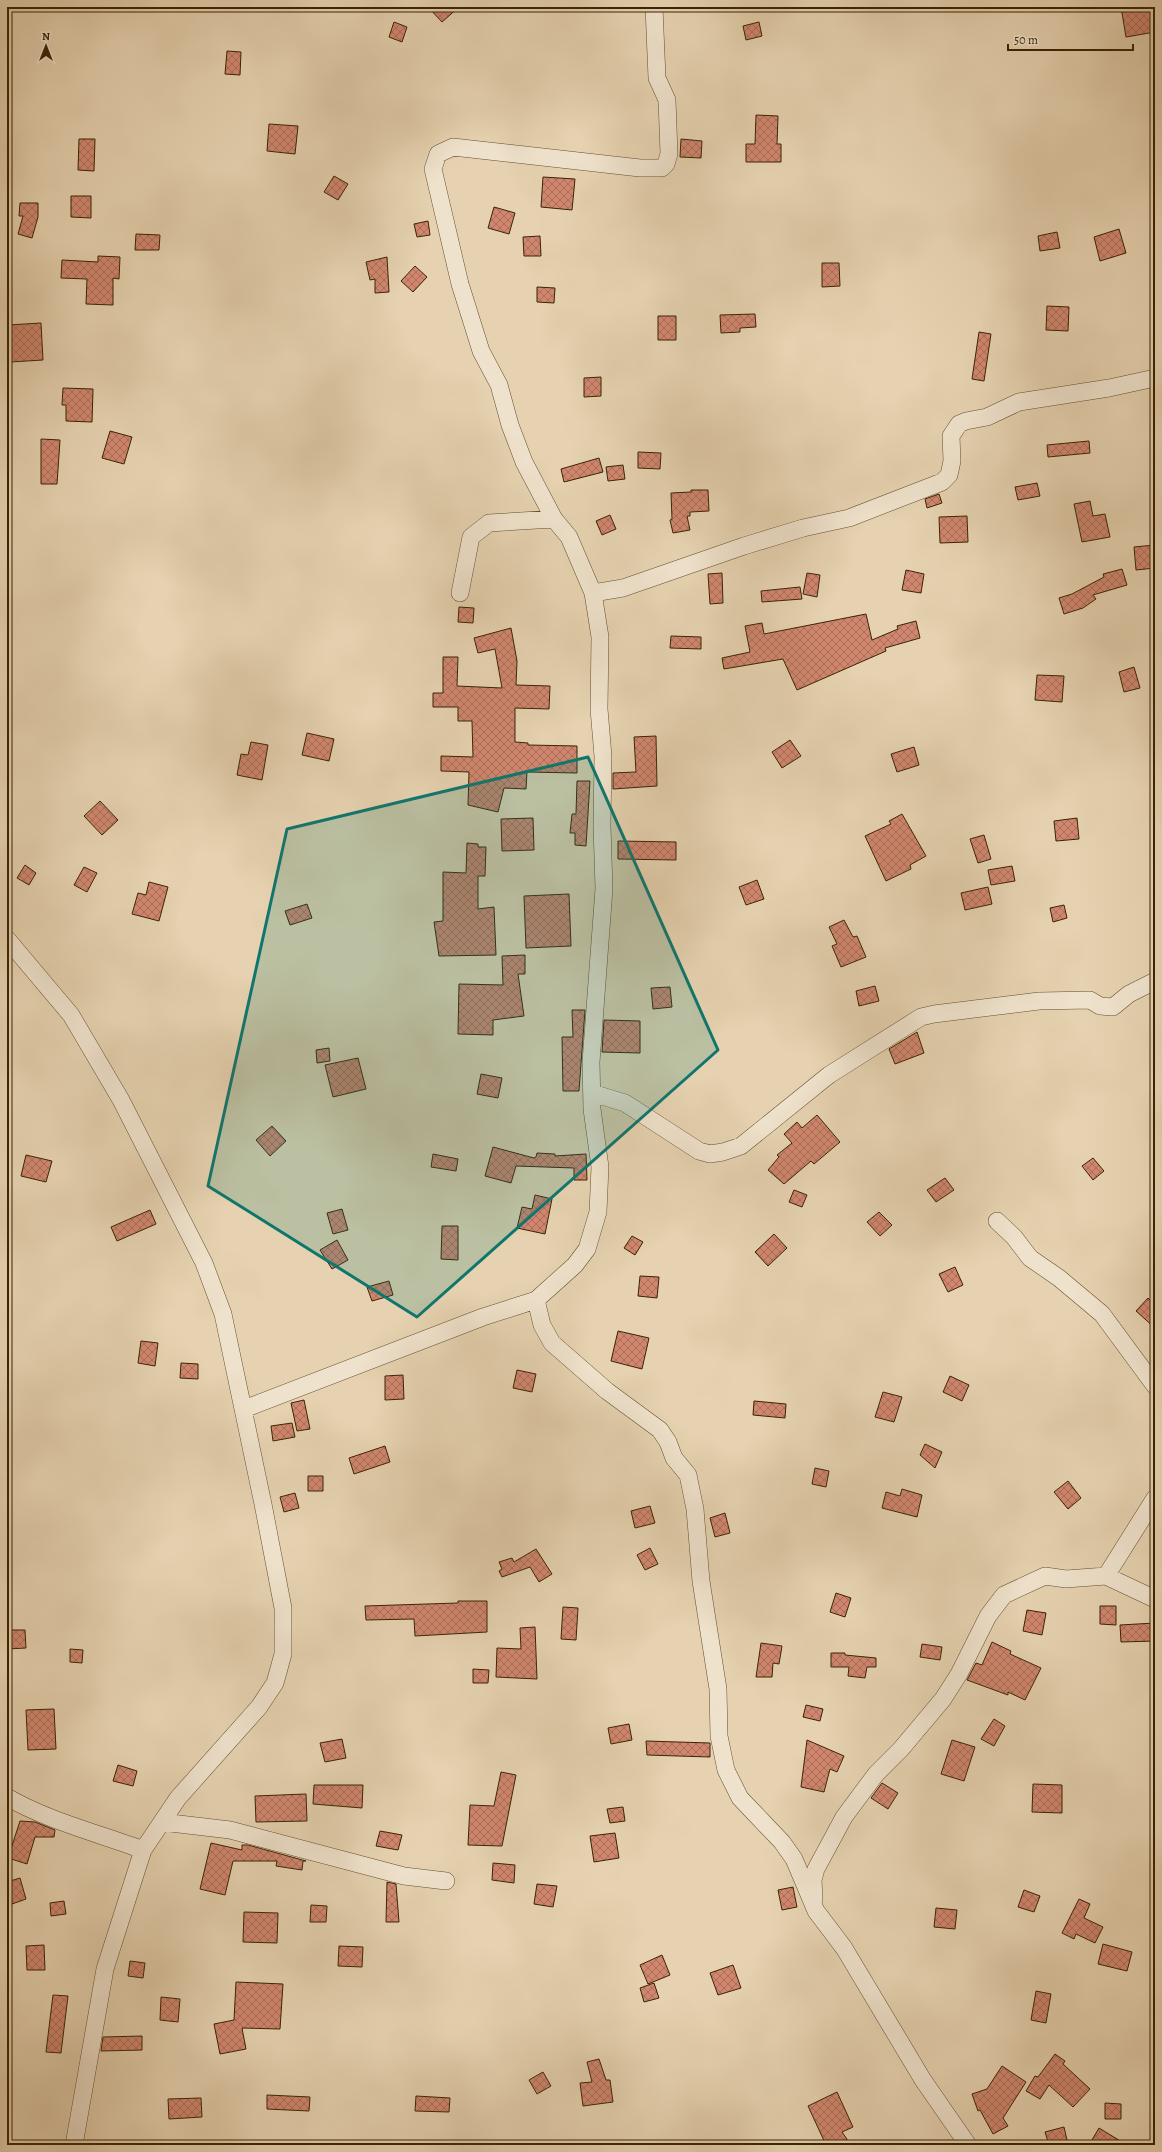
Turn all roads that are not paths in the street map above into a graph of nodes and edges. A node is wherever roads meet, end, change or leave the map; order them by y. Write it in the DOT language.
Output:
graph roads {
  1 [pos="654,7"];
  2 [pos="1155,378"];
  3 [pos="554,519"];
  4 [pos="460,593"];
  5 [pos="594,593"];
  6 [pos="7,939"];
  7 [pos="1155,980"];
  8 [pos="592,1093"];
  9 [pos="997,1221"];
  10 [pos="536,1300"];
  11 [pos="1155,1386"];
  12 [pos="244,1409"];
  13 [pos="1155,1498"];
  14 [pos="1106,1576"];
  15 [pos="1155,1599"];
  16 [pos="7,1796"];
  17 [pos="162,1822"];
  18 [pos="143,1850"];
  19 [pos="446,1881"];
  20 [pos="816,1911"];
  21 [pos="74,2145"];
  22 [pos="968,2145"];
  1 -- 3 [label="street"];
  2 -- 5 [label="street"];
  3 -- 4 [label="street"];
  3 -- 5 [label="street"];
  5 -- 8 [label="street"];
  6 -- 12 [label="street"];
  7 -- 8 [label="street"];
  8 -- 10 [label="street"];
  9 -- 11 [label="street"];
  10 -- 12 [label="street"];
  10 -- 20 [label="street"];
  12 -- 17 [label="street"];
  13 -- 14 [label="street"];
  14 -- 15 [label="street"];
  14 -- 20 [label="street"];
  16 -- 18 [label="street"];
  17 -- 18 [label="street"];
  17 -- 19 [label="street"];
  18 -- 21 [label="street"];
  20 -- 22 [label="street"];
}
